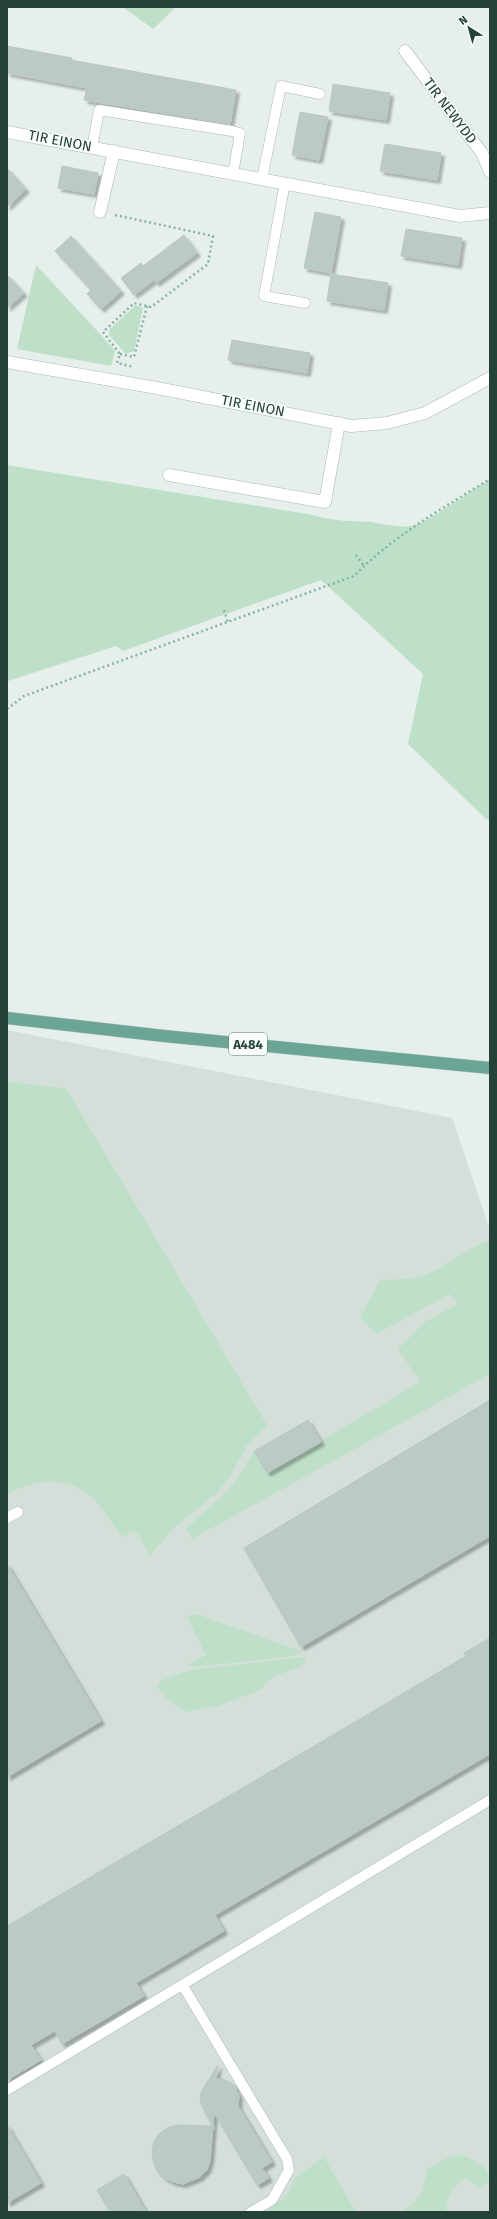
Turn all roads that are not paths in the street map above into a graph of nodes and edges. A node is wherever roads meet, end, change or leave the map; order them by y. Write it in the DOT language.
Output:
graph roads {
  1 [pos="405,52"];
  2 [pos="320,94"];
  3 [pos="7,132"];
  4 [pos="92,148"];
  5 [pos="114,152"];
  6 [pos="490,172"];
  7 [pos="233,174"];
  8 [pos="262,179"];
  9 [pos="285,183"];
  10 [pos="490,210"];
  11 [pos="100,212"];
  12 [pos="305,304"];
  13 [pos="7,362"];
  14 [pos="490,378"];
  15 [pos="339,423"];
  16 [pos="169,475"];
  17 [pos="7,1018"];
  18 [pos="490,1068"];
  19 [pos="18,1512"];
  20 [pos="7,1518"];
  21 [pos="490,1800"];
  22 [pos="183,1986"];
  23 [pos="7,2090"];
  24 [pos="251,2212"];
  1 -- 6 [label="street, TIR NEWYDD"];
  2 -- 8 [label="lane"];
  3 -- 4 [label="street, TIR EINON"];
  4 -- 5 [label="street, TIR EINON"];
  4 -- 7 [label="lane"];
  5 -- 7 [label="street, TIR EINON"];
  5 -- 11 [label="street"];
  7 -- 8 [label="street, TIR EINON"];
  8 -- 9 [label="street, TIR EINON"];
  9 -- 10 [label="street, TIR EINON"];
  9 -- 12 [label="lane"];
  13 -- 15 [label="street, TIR EINON"];
  14 -- 15 [label="street, TIR EINON"];
  15 -- 16 [label="street"];
  17 -- 18 [label="main road, A484"];
  19 -- 20 [label="lane"];
  21 -- 22 [label="lane"];
  22 -- 23 [label="lane"];
  22 -- 24 [label="lane"];
}
